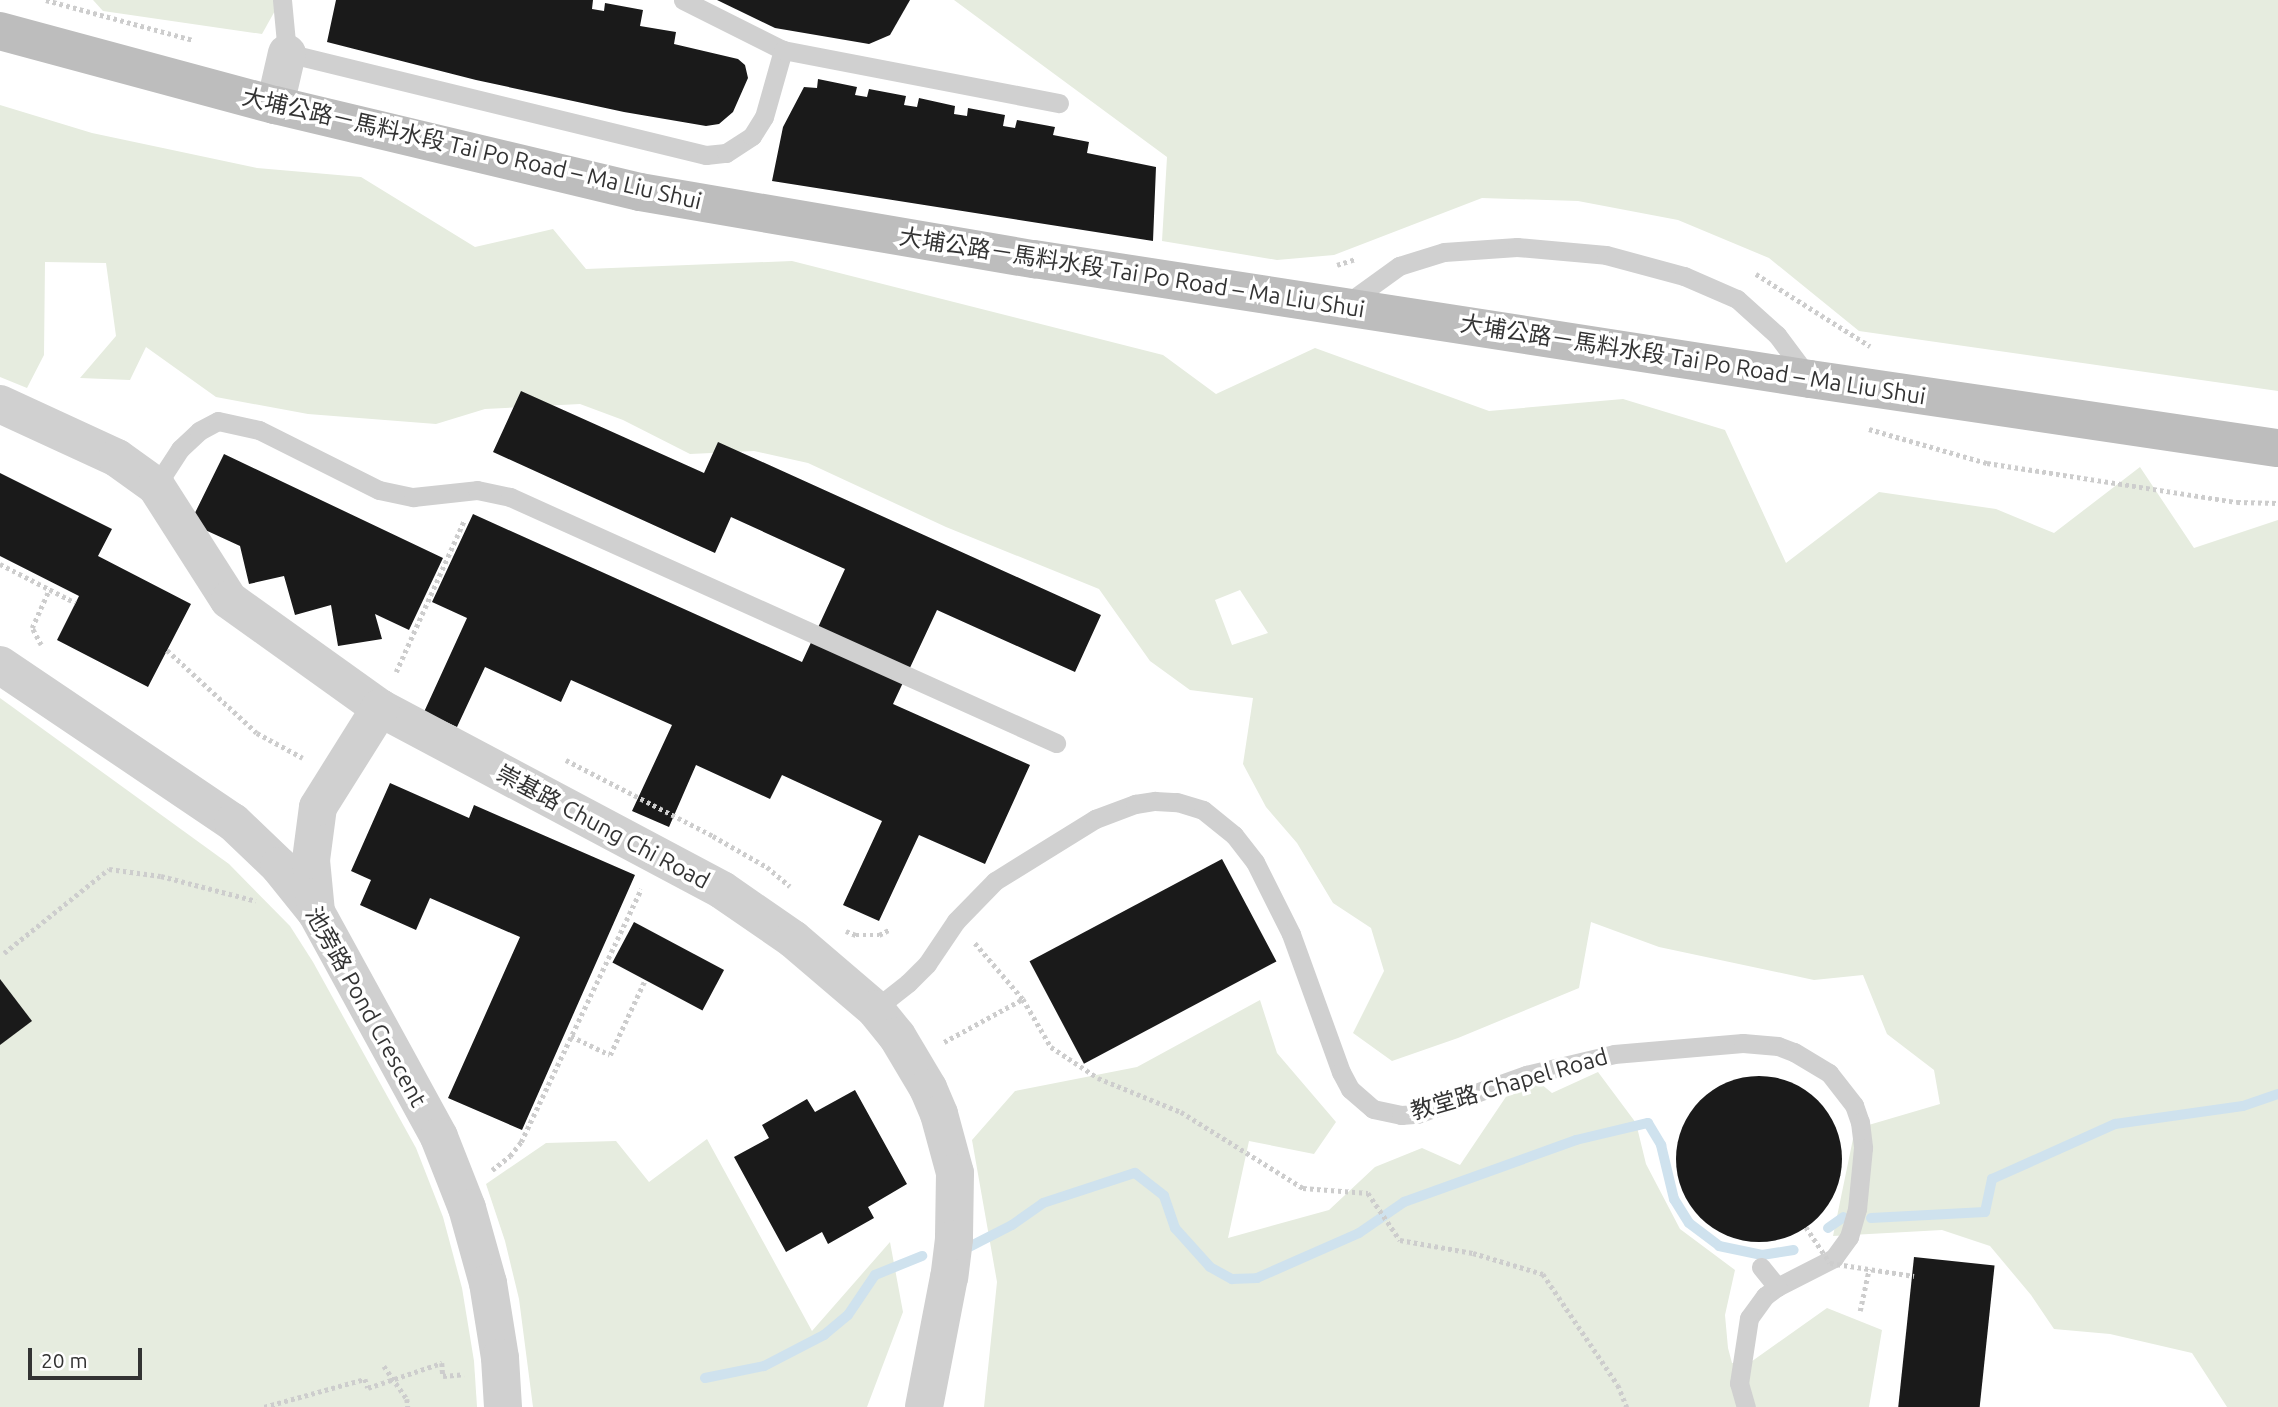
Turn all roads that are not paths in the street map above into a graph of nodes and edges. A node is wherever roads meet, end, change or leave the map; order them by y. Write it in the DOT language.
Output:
graph roads {
  1 [pos="282,0"];
  2 [pos="683,0"];
  3 [pos="0,31"];
  4 [pos="783,50"];
  5 [pos="287,53"];
  6 [pos="1059,103"];
  7 [pos="275,105"];
  8 [pos="1344,306"];
  9 [pos="1810,379"];
  10 [pos="0,404"];
  11 [pos="2278,447"];
  12 [pos="156,486"];
  13 [pos="0,664"];
  14 [pos="380,708"];
  15 [pos="1056,743"];
  16 [pos="318,807"];
  17 [pos="233,822"];
  18 [pos="316,912"];
  19 [pos="875,1009"];
  20 [pos="1760,1267"];
  21 [pos="1777,1287"];
  22 [pos="503,1407"];
  23 [pos="924,1407"];
  24 [pos="1746,1407"];
  1 -- 5 [label="lane"];
  2 -- 4 [label="lane"];
  3 -- 7 [label="main road, 大埔公路－馬料水段 Tai Po Road – Ma Liu Shui"];
  4 -- 5 [label="lane"];
  4 -- 6 [label="lane"];
  5 -- 7 [label="street"];
  7 -- 8 [label="main road, 大埔公路－馬料水段 Tai Po Road – Ma Liu Shui"];
  8 -- 9 [label="main road, 大埔公路－馬料水段 Tai Po Road – Ma Liu Shui"];
  8 -- 9 [label="lane"];
  9 -- 11 [label="main road, 大埔公路－馬料水段 Tai Po Road – Ma Liu Shui"];
  10 -- 12 [label="street, 崇基路 Chung Chi Road"];
  12 -- 14 [label="street, 崇基路 Chung Chi Road"];
  12 -- 15 [label="lane"];
  13 -- 17 [label="street, 池旁路 Pond Crescent"];
  14 -- 16 [label="street"];
  14 -- 19 [label="street, 崇基路 Chung Chi Road"];
  16 -- 17 [label="street"];
  16 -- 18 [label="street"];
  17 -- 18 [label="street, 池旁路 Pond Crescent"];
  18 -- 22 [label="street, 池旁路 Pond Crescent"];
  19 -- 21 [label="lane, 教堂路 Chapel Road"];
  19 -- 23 [label="street, 崇基路 Chung Chi Road"];
  20 -- 21 [label="lane"];
  21 -- 24 [label="lane, 教堂路 Chapel Road"];
}
